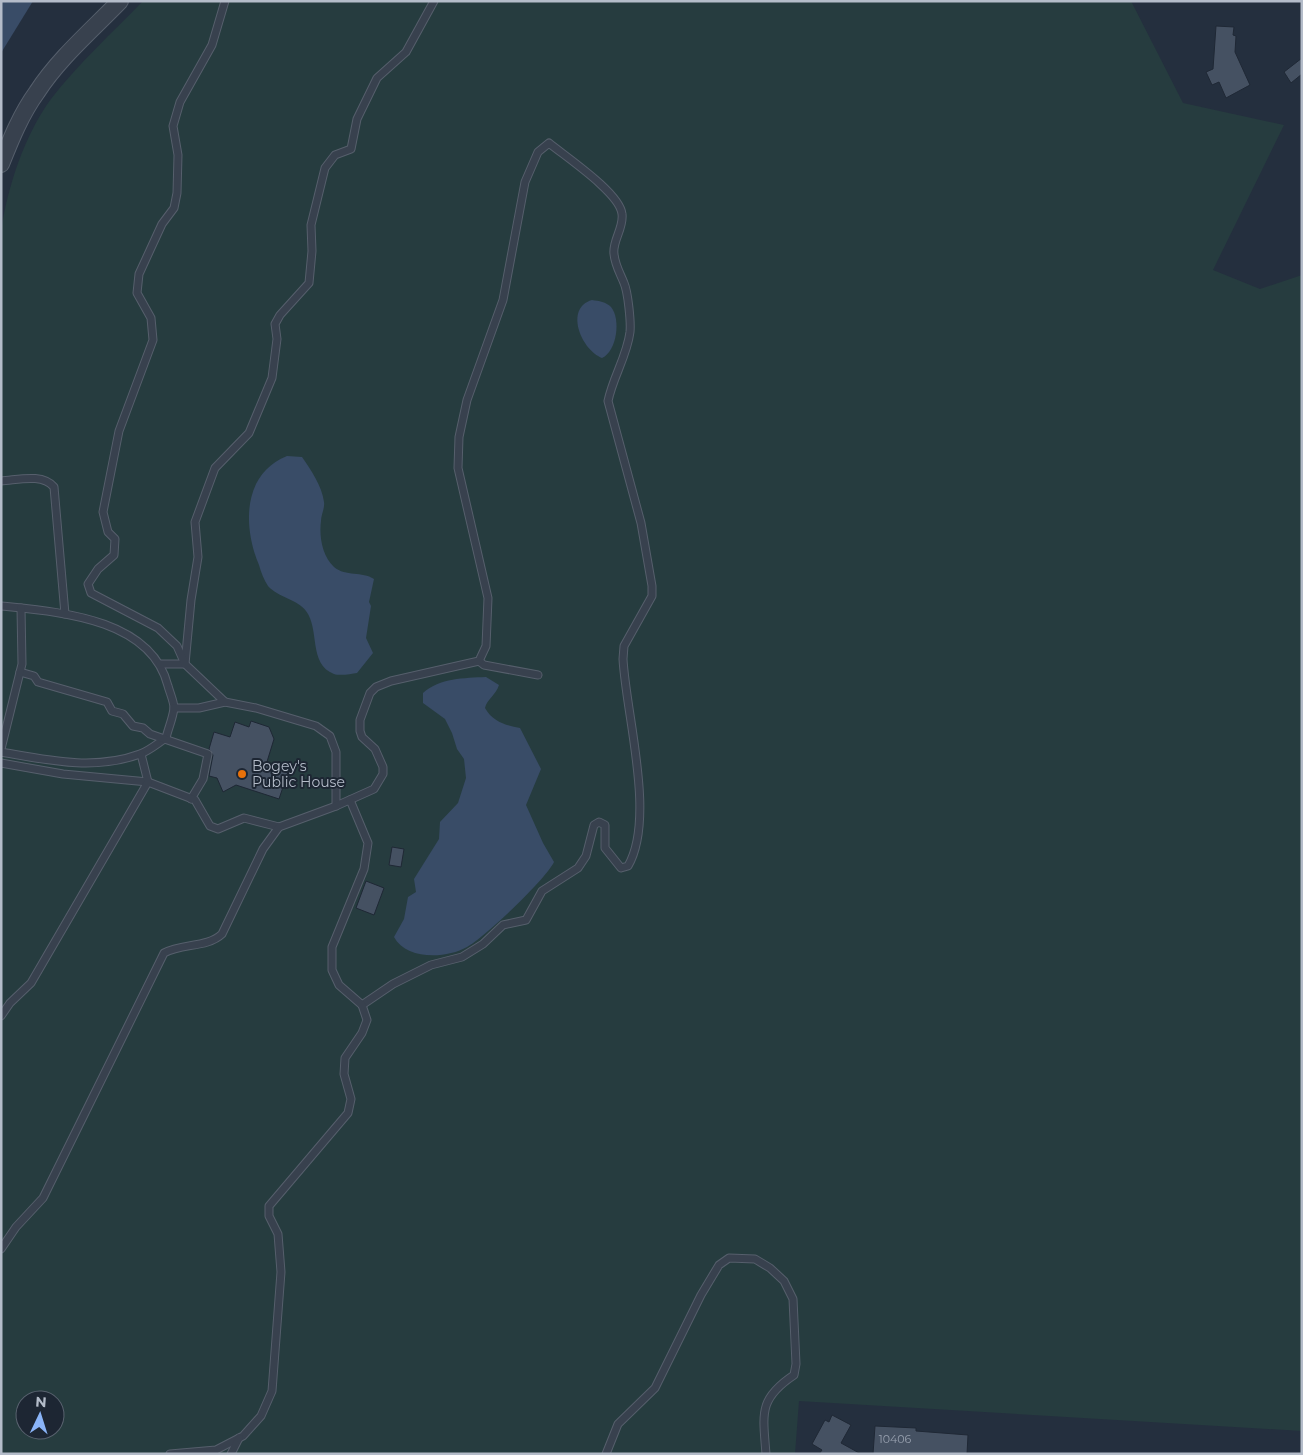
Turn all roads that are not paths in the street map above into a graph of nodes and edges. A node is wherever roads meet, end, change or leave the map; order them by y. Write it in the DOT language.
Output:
graph roads {
  1 [pos="120,1"];
  2 [pos="225,1"];
  3 [pos="434,1"];
  4 [pos="1,164"];
  5 [pos="1,480"];
  6 [pos="1,606"];
  7 [pos="21,608"];
  8 [pos="65,614"];
  9 [pos="479,661"];
  10 [pos="160,664"];
  11 [pos="185,664"];
  12 [pos="20,672"];
  13 [pos="538,675"];
  14 [pos="225,702"];
  15 [pos="174,708"];
  16 [pos="166,738"];
  17 [pos="3,751"];
  18 [pos="141,754"];
  19 [pos="1,759"];
  20 [pos="1,763"];
  21 [pos="148,782"];
  22 [pos="191,799"];
  23 [pos="350,800"];
  24 [pos="336,806"];
  25 [pos="279,827"];
  26 [pos="362,1005"];
  27 [pos="1,1016"];
  28 [pos="1,1249"];
  29 [pos="239,1438"];
  30 [pos="170,1454"];
  31 [pos="231,1454"];
  32 [pos="606,1454"];
  33 [pos="766,1454"];
  1 -- 4 [label="street"];
  2 -- 11 [label="lane"];
  3 -- 11 [label="lane"];
  5 -- 8 [label="lane"];
  6 -- 7 [label="lane"];
  7 -- 8 [label="lane"];
  7 -- 12 [label="lane"];
  8 -- 10 [label="lane"];
  9 -- 13 [label="lane"];
  9 -- 23 [label="lane"];
  9 -- 26 [label="lane"];
  10 -- 11 [label="lane"];
  10 -- 15 [label="lane"];
  11 -- 14 [label="lane"];
  12 -- 16 [label="lane"];
  12 -- 17 [label="lane"];
  14 -- 15 [label="lane"];
  14 -- 24 [label="lane"];
  15 -- 16 [label="lane"];
  16 -- 18 [label="lane"];
  16 -- 22 [label="lane"];
  17 -- 18 [label="lane"];
  17 -- 19 [label="lane"];
  18 -- 21 [label="lane"];
  20 -- 21 [label="lane"];
  21 -- 22 [label="lane"];
  21 -- 27 [label="lane"];
  22 -- 25 [label="lane"];
  23 -- 24 [label="lane"];
  23 -- 26 [label="lane"];
  24 -- 25 [label="lane"];
  25 -- 28 [label="lane"];
  26 -- 29 [label="lane"];
  29 -- 30 [label="lane"];
  29 -- 31 [label="lane"];
  32 -- 33 [label="lane"];
}
